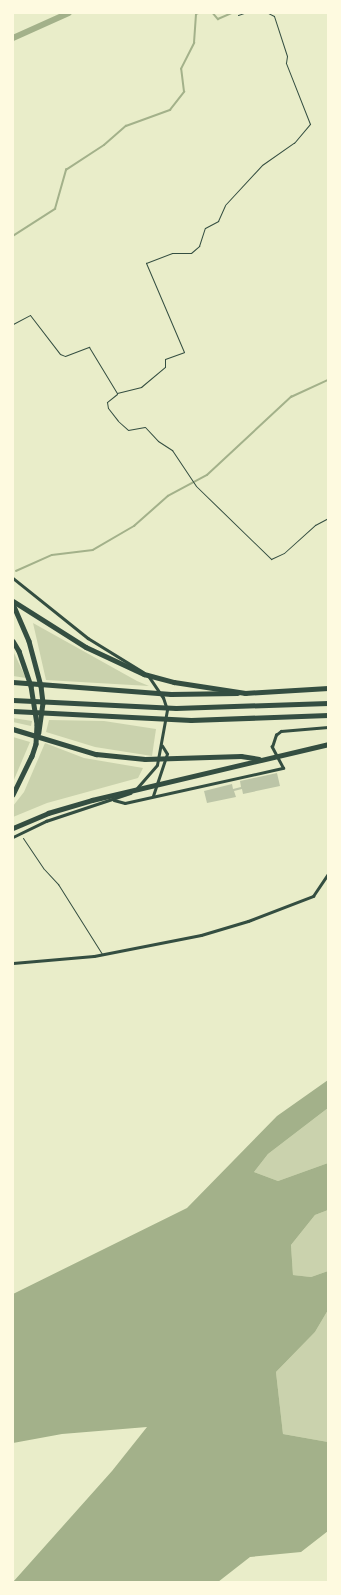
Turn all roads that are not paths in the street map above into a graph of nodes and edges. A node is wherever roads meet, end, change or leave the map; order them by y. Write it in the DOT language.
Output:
graph roads {
  1 [pos="244,13"];
  2 [pos="268,13"];
  3 [pos="238,15"];
  4 [pos="13,324"];
  5 [pos="117,393"];
  6 [pos="328,518"];
  7 [pos="13,578"];
  8 [pos="13,601"];
  9 [pos="13,604"];
  10 [pos="13,641"];
  11 [pos="13,682"];
  12 [pos="328,688"];
  13 [pos="245,693"];
  14 [pos="13,700"];
  15 [pos="328,703"];
  16 [pos="13,711"];
  17 [pos="328,715"];
  18 [pos="328,727"];
  19 [pos="13,729"];
  20 [pos="36,744"];
  21 [pos="328,744"];
  22 [pos="162,746"];
  23 [pos="262,759"];
  24 [pos="14,793"];
  25 [pos="153,796"];
  26 [pos="114,800"];
  27 [pos="13,828"];
  28 [pos="13,837"];
  29 [pos="24,838"];
  30 [pos="328,874"];
  31 [pos="102,954"];
  32 [pos="13,963"];
  1 -- 3 [label="lane"];
  2 -- 5 [label="lane"];
  4 -- 5 [label="lane"];
  5 -- 6 [label="lane"];
  7 -- 22 [label="street"];
  8 -- 13 [label="highway"];
  9 -- 20 [label="highway"];
  10 -- 20 [label="highway"];
  11 -- 13 [label="highway"];
  12 -- 13 [label="highway"];
  14 -- 15 [label="highway"];
  16 -- 17 [label="highway"];
  18 -- 25 [label="street"];
  19 -- 23 [label="highway"];
  20 -- 24 [label="highway"];
  21 -- 23 [label="highway"];
  22 -- 25 [label="street"];
  22 -- 26 [label="street"];
  23 -- 27 [label="highway"];
  25 -- 26 [label="street"];
  26 -- 28 [label="street"];
  29 -- 31 [label="lane"];
  30 -- 31 [label="street"];
  31 -- 32 [label="street"];
}
